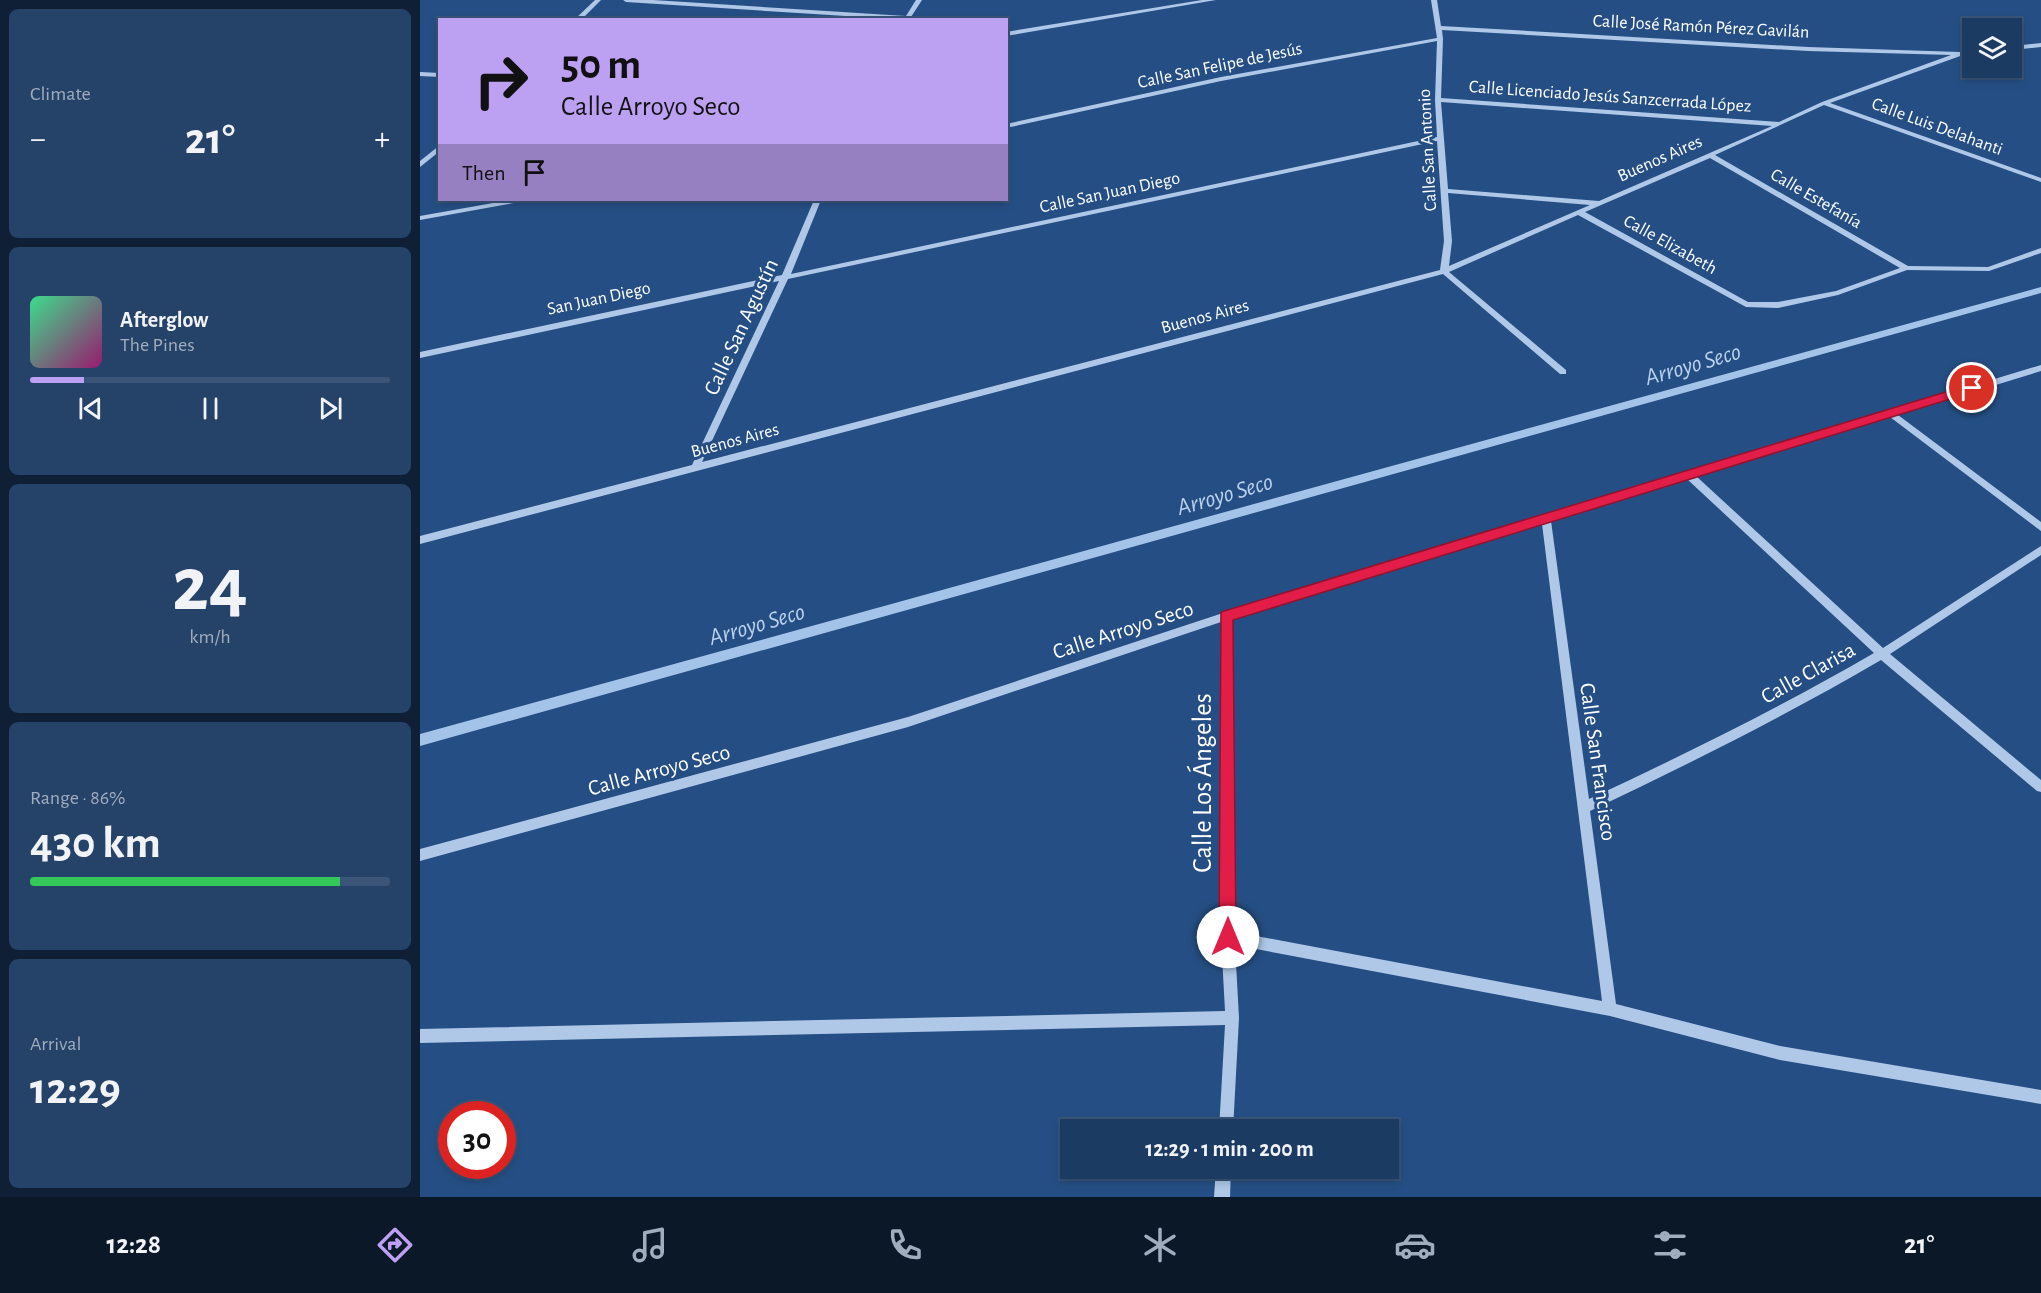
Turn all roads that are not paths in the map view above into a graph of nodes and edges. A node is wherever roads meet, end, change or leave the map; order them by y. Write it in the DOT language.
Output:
graph roads {
  1 [pos="598,0"];
  2 [pos="626,0"];
  3 [pos="919,0"];
  4 [pos="1213,0"];
  5 [pos="1434,0"];
  6 [pos="579,18"];
  7 [pos="892,18"];
  8 [pos="908,18"];
  9 [pos="1438,28"];
  10 [pos="1008,34"];
  11 [pos="1440,39"];
  12 [pos="2041,45"];
  13 [pos="2022,47"];
  14 [pos="1962,53"];
  15 [pos="420,74"];
  16 [pos="438,75"];
  17 [pos="1438,100"];
  18 [pos="1824,103"];
  19 [pos="1781,124"];
  20 [pos="1008,126"];
  21 [pos="1440,138"];
  22 [pos="438,149"];
  23 [pos="1710,155"];
  24 [pos="420,165"];
  25 [pos="2041,180"];
  26 [pos="1445,191"];
  27 [pos="514,201"];
  28 [pos="817,201"];
  29 [pos="1602,203"];
  30 [pos="1580,213"];
  31 [pos="420,218"];
  32 [pos="2041,250"];
  33 [pos="1906,268"];
  34 [pos="1444,271"];
  35 [pos="786,275"];
  36 [pos="420,355"];
  37 [pos="2041,368"];
  38 [pos="1563,372"];
  39 [pos="1890,413"];
  40 [pos="694,468"];
  41 [pos="1690,476"];
  42 [pos="1546,520"];
  43 [pos="2041,527"];
  44 [pos="420,540"];
  45 [pos="2041,550"];
  46 [pos="1226,616"];
  47 [pos="1882,654"];
  48 [pos="2041,787"];
  49 [pos="1583,808"];
  50 [pos="420,855"];
  51 [pos="1228,937"];
  52 [pos="1610,1009"];
  53 [pos="1232,1018"];
  54 [pos="420,1036"];
  55 [pos="2041,1097"];
  56 [pos="1227,1119"];
  57 [pos="1223,1179"];
  58 [pos="1222,1197"];
  1 -- 6 [label="street"];
  2 -- 7 [label="street"];
  3 -- 8 [label="street"];
  4 -- 10 [label="street"];
  5 -- 9 [label="street, Calle San Antonio"];
  9 -- 11 [label="street, Calle San Antonio"];
  9 -- 14 [label="street, Calle José Ramón Pérez Gavilán"];
  11 -- 17 [label="street, Calle San Antonio"];
  11 -- 20 [label="street, Calle San Felipe de Jesús"];
  12 -- 13 [label="street"];
  14 -- 18 [label="street, Buenos Aires"];
  15 -- 16 [label="street"];
  17 -- 19 [label="street, Calle Licenciado Jesús Sanzcerrada López"];
  17 -- 21 [label="street, Calle San Antonio"];
  18 -- 19 [label="street, Buenos Aires"];
  18 -- 25 [label="street, Calle Luis Delahanti"];
  19 -- 23 [label="street, Buenos Aires"];
  21 -- 26 [label="street, Calle San Antonio"];
  21 -- 35 [label="street, Calle San Juan Diego"];
  22 -- 24 [label="street"];
  23 -- 29 [label="street, Buenos Aires"];
  23 -- 33 [label="street, Calle Estefanía"];
  26 -- 29 [label="street"];
  26 -- 34 [label="street, Calle San Antonio"];
  27 -- 31 [label="street"];
  28 -- 35 [label="street, Calle San Agustín"];
  29 -- 30 [label="street, Buenos Aires"];
  30 -- 33 [label="street, Calle Elizabeth"];
  30 -- 34 [label="street, Buenos Aires"];
  32 -- 33 [label="street"];
  34 -- 38 [label="street"];
  34 -- 40 [label="street, Buenos Aires"];
  35 -- 36 [label="street, San Juan Diego"];
  35 -- 40 [label="street, Calle San Agustín"];
  37 -- 39 [label="street, Calle Arroyo Seco"];
  39 -- 41 [label="street, Calle Arroyo Seco"];
  39 -- 43 [label="street"];
  40 -- 44 [label="street, Buenos Aires"];
  41 -- 42 [label="street, Calle Arroyo Seco"];
  41 -- 47 [label="street"];
  42 -- 46 [label="street, Calle Arroyo Seco"];
  42 -- 49 [label="street, Calle San Francisco"];
  45 -- 47 [label="street, Calle Clarisa"];
  46 -- 50 [label="street, Calle Arroyo Seco"];
  46 -- 51 [label="street, Calle Los Ángeles"];
  47 -- 48 [label="street"];
  47 -- 49 [label="street, Calle Clarisa"];
  49 -- 52 [label="street, Calle San Francisco"];
  51 -- 52 [label="street"];
  51 -- 53 [label="street, Calle Los Ángeles"];
  52 -- 55 [label="street"];
  53 -- 54 [label="street"];
  53 -- 56 [label="street, Calle Los Ángeles"];
  57 -- 58 [label="street"];
}
